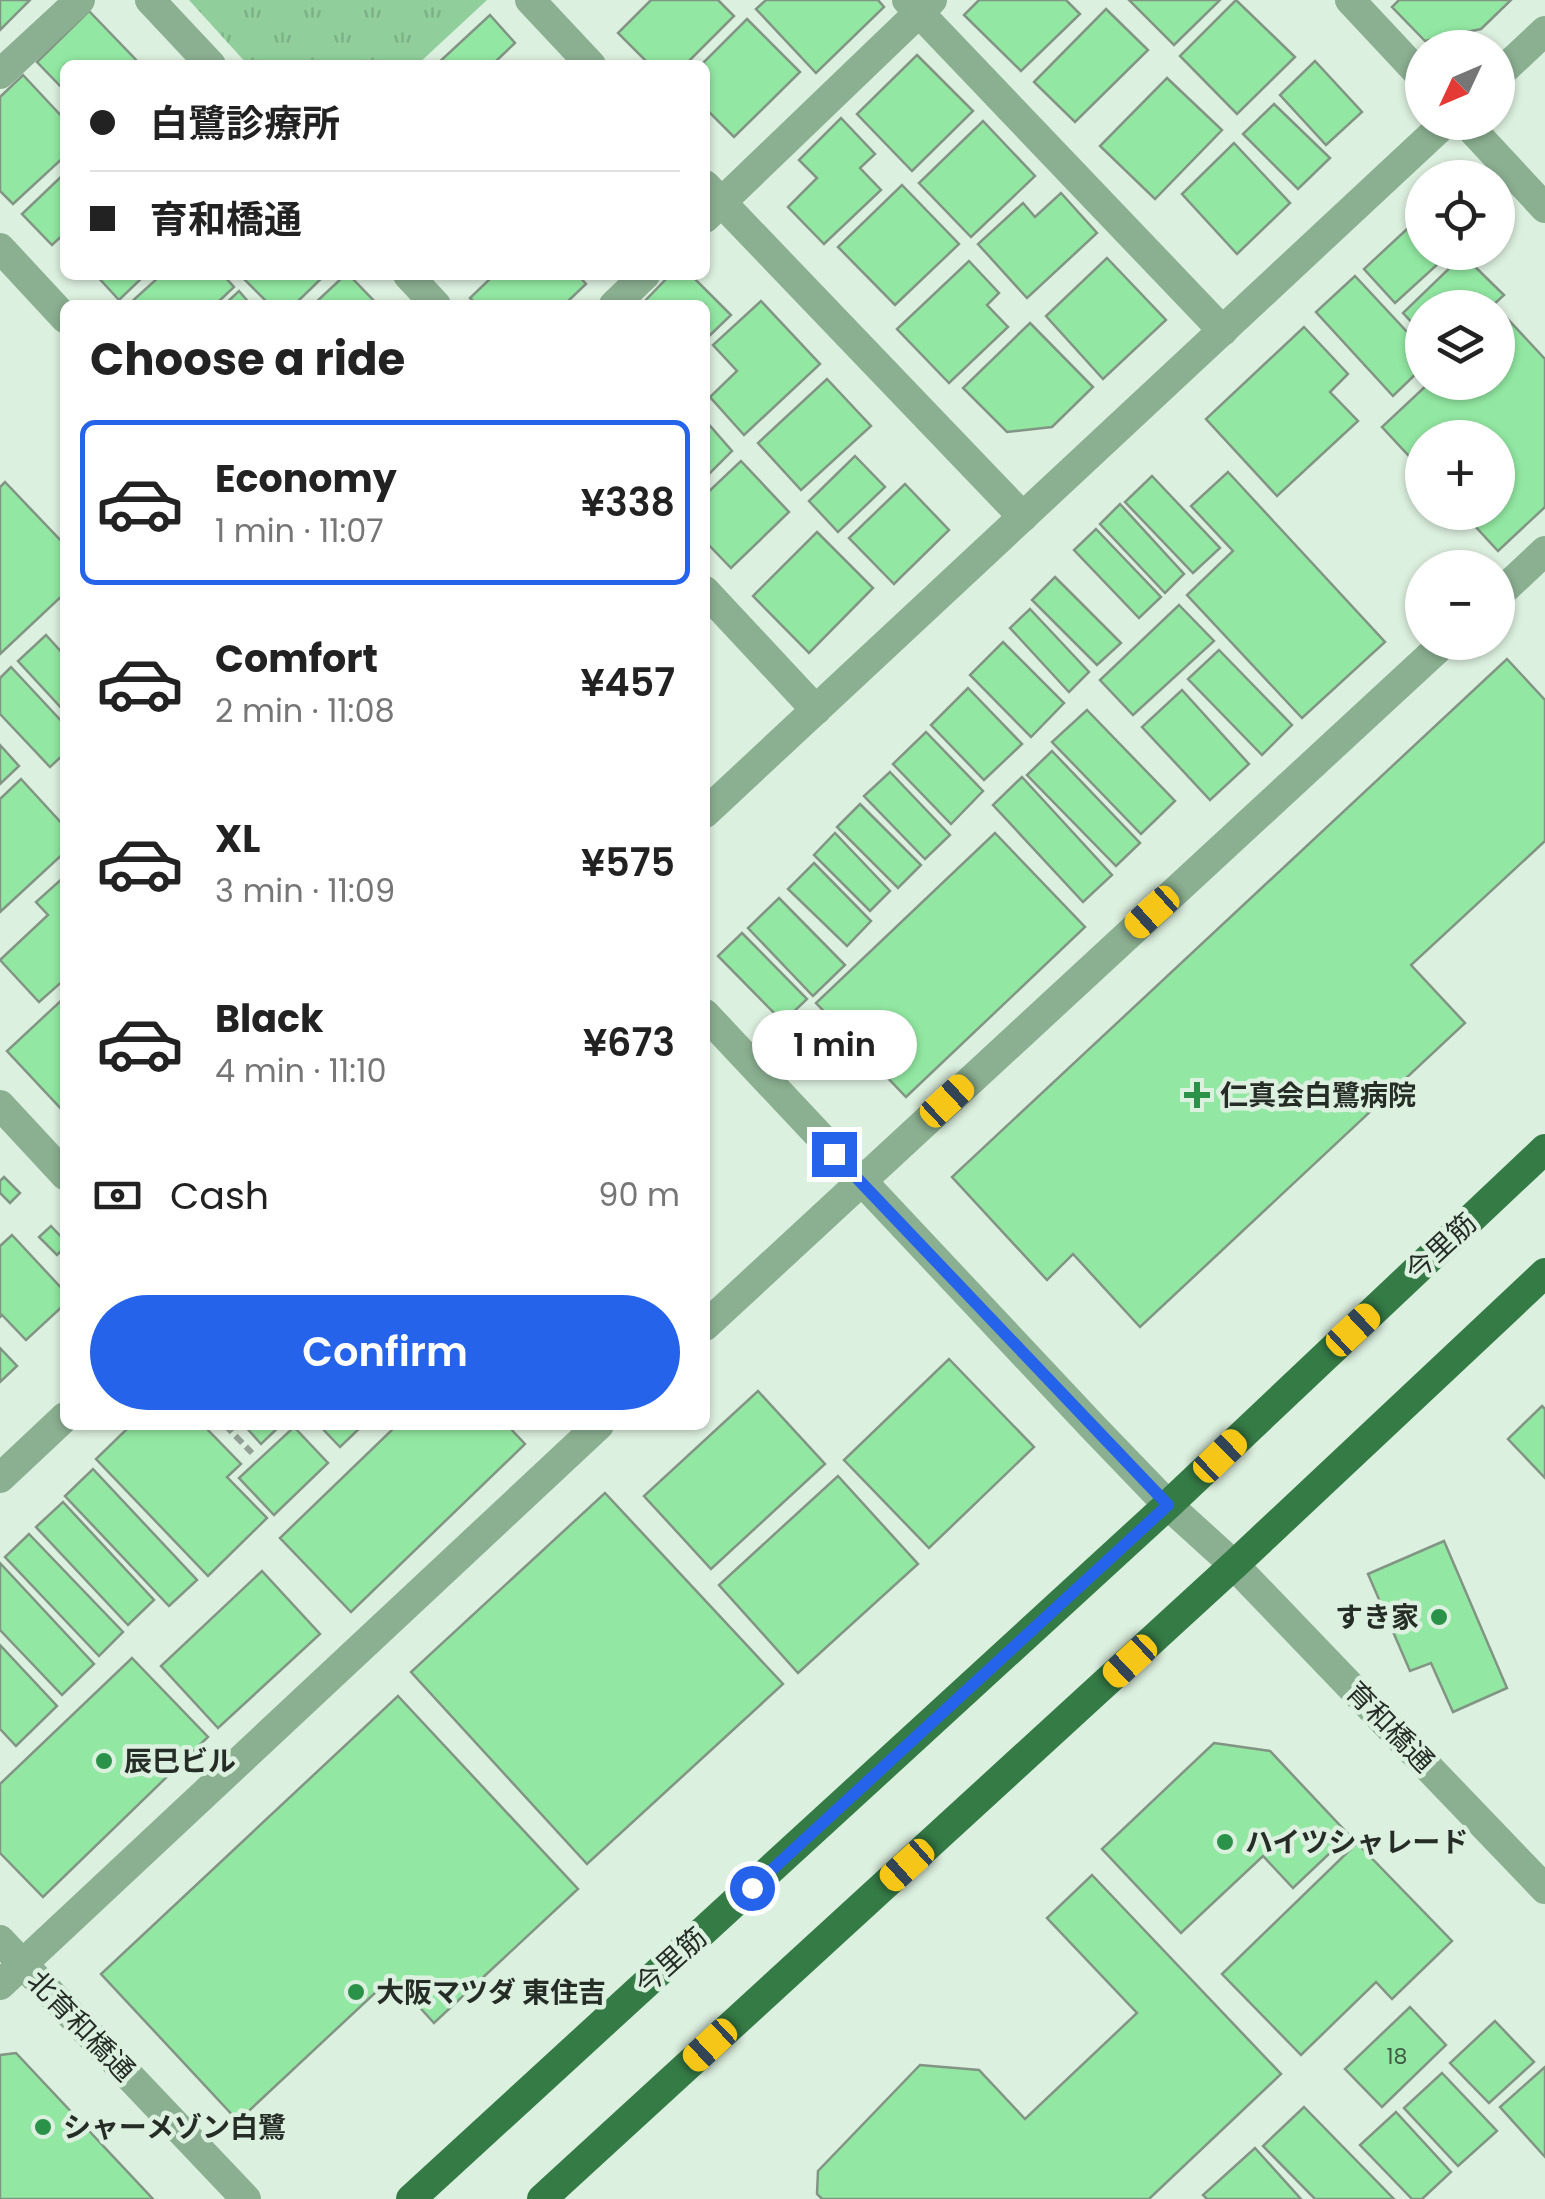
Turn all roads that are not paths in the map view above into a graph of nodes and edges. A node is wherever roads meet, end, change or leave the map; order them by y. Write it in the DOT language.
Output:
graph roads {
  1 [pos="80,0"];
  2 [pos="150,0"];
  3 [pos="530,0"];
  4 [pos="1350,0"];
  5 [pos="919,4"];
  6 [pos="1545,31"];
  7 [pos="1405,59"];
  8 [pos="1515,59"];
  9 [pos="206,60"];
  10 [pos="586,60"];
  11 [pos="0,74"];
  12 [pos="1427,140"];
  13 [pos="1482,140"];
  14 [pos="710,202"];
  15 [pos="1545,208"];
  16 [pos="0,248"];
  17 [pos="413,280"];
  18 [pos="640,280"];
  19 [pos="431,300"];
  20 [pos="619,300"];
  21 [pos="60,313"];
  22 [pos="1223,331"];
  23 [pos="1023,517"];
  24 [pos="1545,551"];
  25 [pos="1515,578"];
  26 [pos="710,597"];
  27 [pos="1426,660"];
  28 [pos="816,710"];
  29 [pos="710,808"];
  30 [pos="710,1019"];
  31 [pos="0,1105"];
  32 [pos="1545,1150"];
  33 [pos="60,1170"];
  34 [pos="859,1182"];
  35 [pos="1545,1274"];
  36 [pos="710,1321"];
  37 [pos="60,1422"];
  38 [pos="595,1430"];
  39 [pos="0,1478"];
  40 [pos="1168,1505"];
  41 [pos="1234,1565"];
  42 [pos="1545,1889"];
  43 [pos="0,1940"];
  44 [pos="11,1975"];
  45 [pos="246,2199"];
  46 [pos="412,2199"];
  47 [pos="542,2199"];
  1 -- 11 [label="street"];
  2 -- 9 [label="street"];
  3 -- 10 [label="street"];
  4 -- 7 [label="street"];
  5 -- 14 [label="street"];
  5 -- 22 [label="street"];
  6 -- 8 [label="street"];
  12 -- 22 [label="street"];
  13 -- 15 [label="street"];
  14 -- 23 [label="street"];
  16 -- 21 [label="street"];
  17 -- 19 [label="street"];
  18 -- 20 [label="street"];
  22 -- 23 [label="street"];
  23 -- 28 [label="street"];
  24 -- 25 [label="street"];
  26 -- 28 [label="street"];
  27 -- 34 [label="street"];
  28 -- 29 [label="street"];
  30 -- 34 [label="street"];
  31 -- 33 [label="street"];
  32 -- 40 [label="main road, 今里筋"];
  34 -- 36 [label="street"];
  34 -- 40 [label="street"];
  35 -- 41 [label="main road"];
  37 -- 39 [label="street"];
  38 -- 44 [label="street"];
  40 -- 41 [label="street, 育和橋通"];
  40 -- 46 [label="main road, 今里筋"];
  41 -- 42 [label="street, 育和橋通"];
  41 -- 47 [label="main road"];
  43 -- 44 [label="street, 北育和橋通"];
  44 -- 45 [label="street, 北育和橋通"];
}
